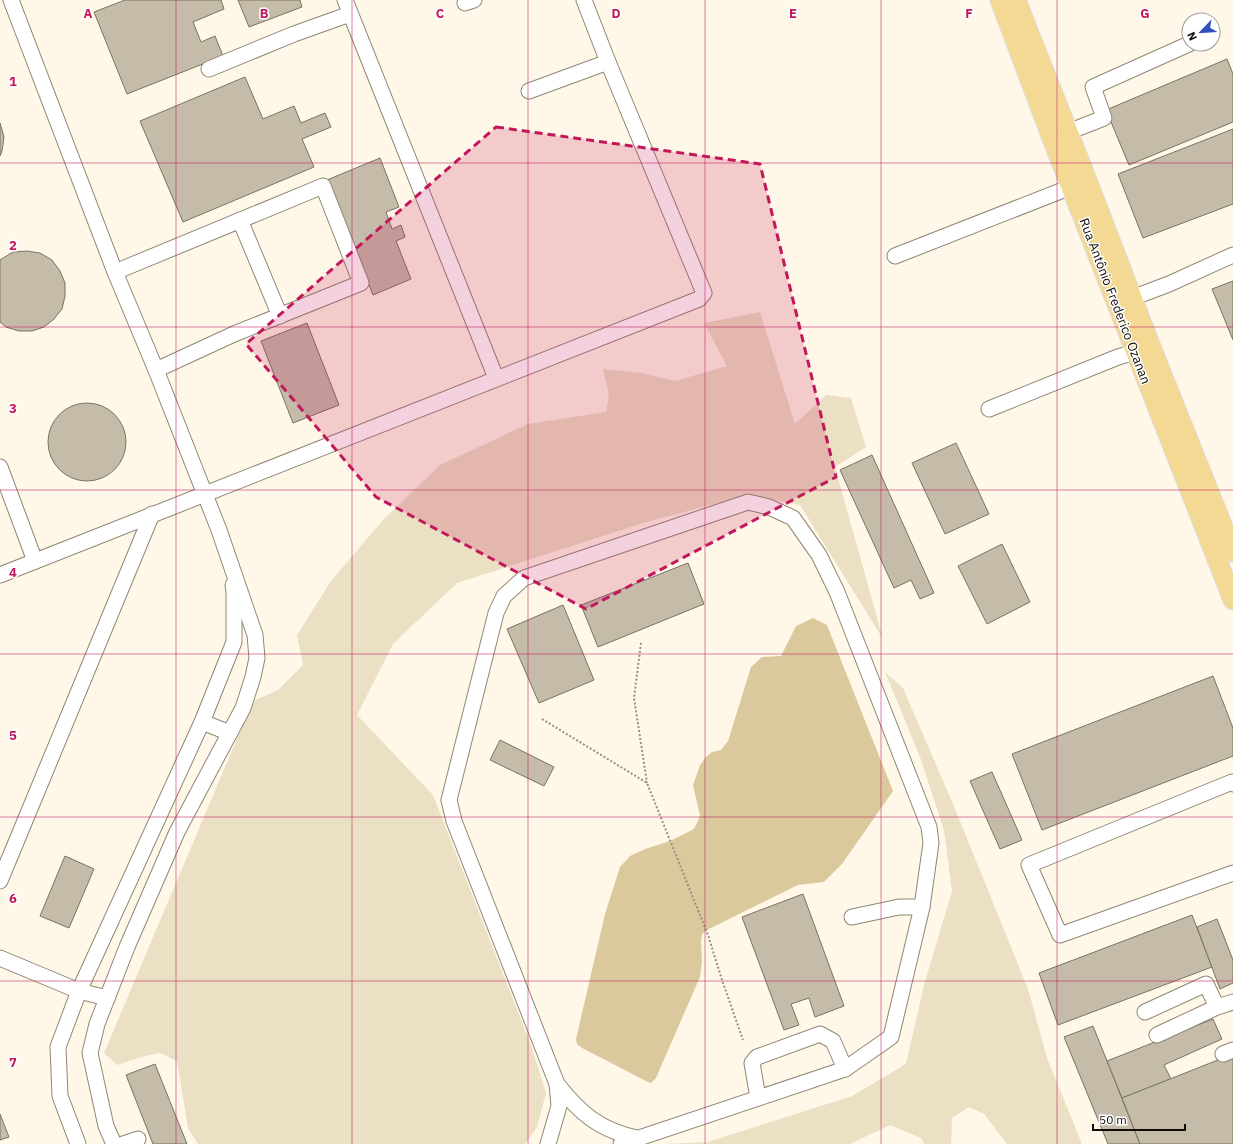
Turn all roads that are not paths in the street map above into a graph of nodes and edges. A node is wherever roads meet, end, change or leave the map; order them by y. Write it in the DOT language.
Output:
graph roads {
  1 [pos="11,0"];
  2 [pos="584,0"];
  3 [pos="1000,0"];
  4 [pos="1016,0"];
  5 [pos="348,7"];
  6 [pos="1181,48"];
  7 [pos="608,62"];
  8 [pos="208,69"];
  9 [pos="529,91"];
  10 [pos="1061,137"];
  11 [pos="1079,184"];
  12 [pos="240,220"];
  13 [pos="1233,255"];
  14 [pos="895,256"];
  15 [pos="115,272"];
  16 [pos="1125,302"];
  17 [pos="280,316"];
  18 [pos="1143,350"];
  19 [pos="156,370"];
  20 [pos="496,378"];
  21 [pos="989,409"];
  22 [pos="0,467"];
  23 [pos="204,494"];
  24 [pos="152,514"];
  25 [pos="219,530"];
  26 [pos="1233,552"];
  27 [pos="35,561"];
  28 [pos="0,575"];
  29 [pos="1233,600"];
  30 [pos="202,722"];
  31 [pos="230,733"];
  32 [pos="1233,784"];
  33 [pos="1233,873"];
  34 [pos="0,881"];
  35 [pos="922,907"];
  36 [pos="852,917"];
  37 [pos="0,958"];
  38 [pos="79,991"];
  39 [pos="107,998"];
  40 [pos="1233,1002"];
  41 [pos="1217,1007"];
  42 [pos="1145,1012"];
  43 [pos="1157,1035"];
  44 [pos="845,1069"];
  45 [pos="557,1084"];
  46 [pos="758,1098"];
  47 [pos="637,1138"];
  48 [pos="138,1139"];
  49 [pos="78,1144"];
  50 [pos="114,1144"];
  51 [pos="123,1144"];
  52 [pos="548,1144"];
  53 [pos="621,1144"];
  1 -- 15 [label="lane"];
  2 -- 7 [label="lane"];
  3 -- 10 [label="main road, Rua Antônio Frederico Ozanan"];
  4 -- 10 [label="main road, Rua Antônio Frederico Ozanan"];
  5 -- 8 [label="lane"];
  5 -- 20 [label="lane"];
  6 -- 10 [label="lane"];
  7 -- 9 [label="lane"];
  7 -- 20 [label="lane"];
  10 -- 11 [label="main road, Rua Antônio Frederico Ozanan"];
  11 -- 14 [label="lane"];
  11 -- 16 [label="main road, Rua Antônio Frederico Ozanan"];
  12 -- 15 [label="lane"];
  12 -- 17 [label="lane"];
  12 -- 17 [label="lane"];
  13 -- 16 [label="lane"];
  15 -- 19 [label="lane"];
  16 -- 18 [label="main road, Rua Antônio Frederico Ozanan"];
  17 -- 19 [label="lane"];
  18 -- 21 [label="lane"];
  18 -- 26 [label="main road, Rua Antônio Frederico Ozanan"];
  18 -- 29 [label="main road, Rua Antônio Frederico Ozanan"];
  19 -- 23 [label="lane"];
  20 -- 23 [label="lane"];
  22 -- 27 [label="lane"];
  23 -- 24 [label="lane"];
  23 -- 25 [label="lane"];
  24 -- 27 [label="lane"];
  24 -- 34 [label="lane"];
  25 -- 30 [label="lane"];
  25 -- 31 [label="lane"];
  27 -- 28 [label="lane"];
  30 -- 31 [label="lane"];
  30 -- 38 [label="lane"];
  31 -- 39 [label="lane"];
  32 -- 33 [label="lane"];
  35 -- 36 [label="lane"];
  35 -- 44 [label="lane"];
  35 -- 45 [label="lane"];
  37 -- 38 [label="lane"];
  38 -- 39 [label="lane"];
  38 -- 49 [label="lane"];
  39 -- 50 [label="lane"];
  40 -- 41 [label="lane"];
  41 -- 42 [label="lane"];
  41 -- 43 [label="lane"];
  44 -- 46 [label="lane"];
  44 -- 46 [label="lane"];
  45 -- 47 [label="lane"];
  45 -- 52 [label="lane"];
  46 -- 47 [label="lane"];
  47 -- 53 [label="lane"];
  48 -- 51 [label="lane"];
}
